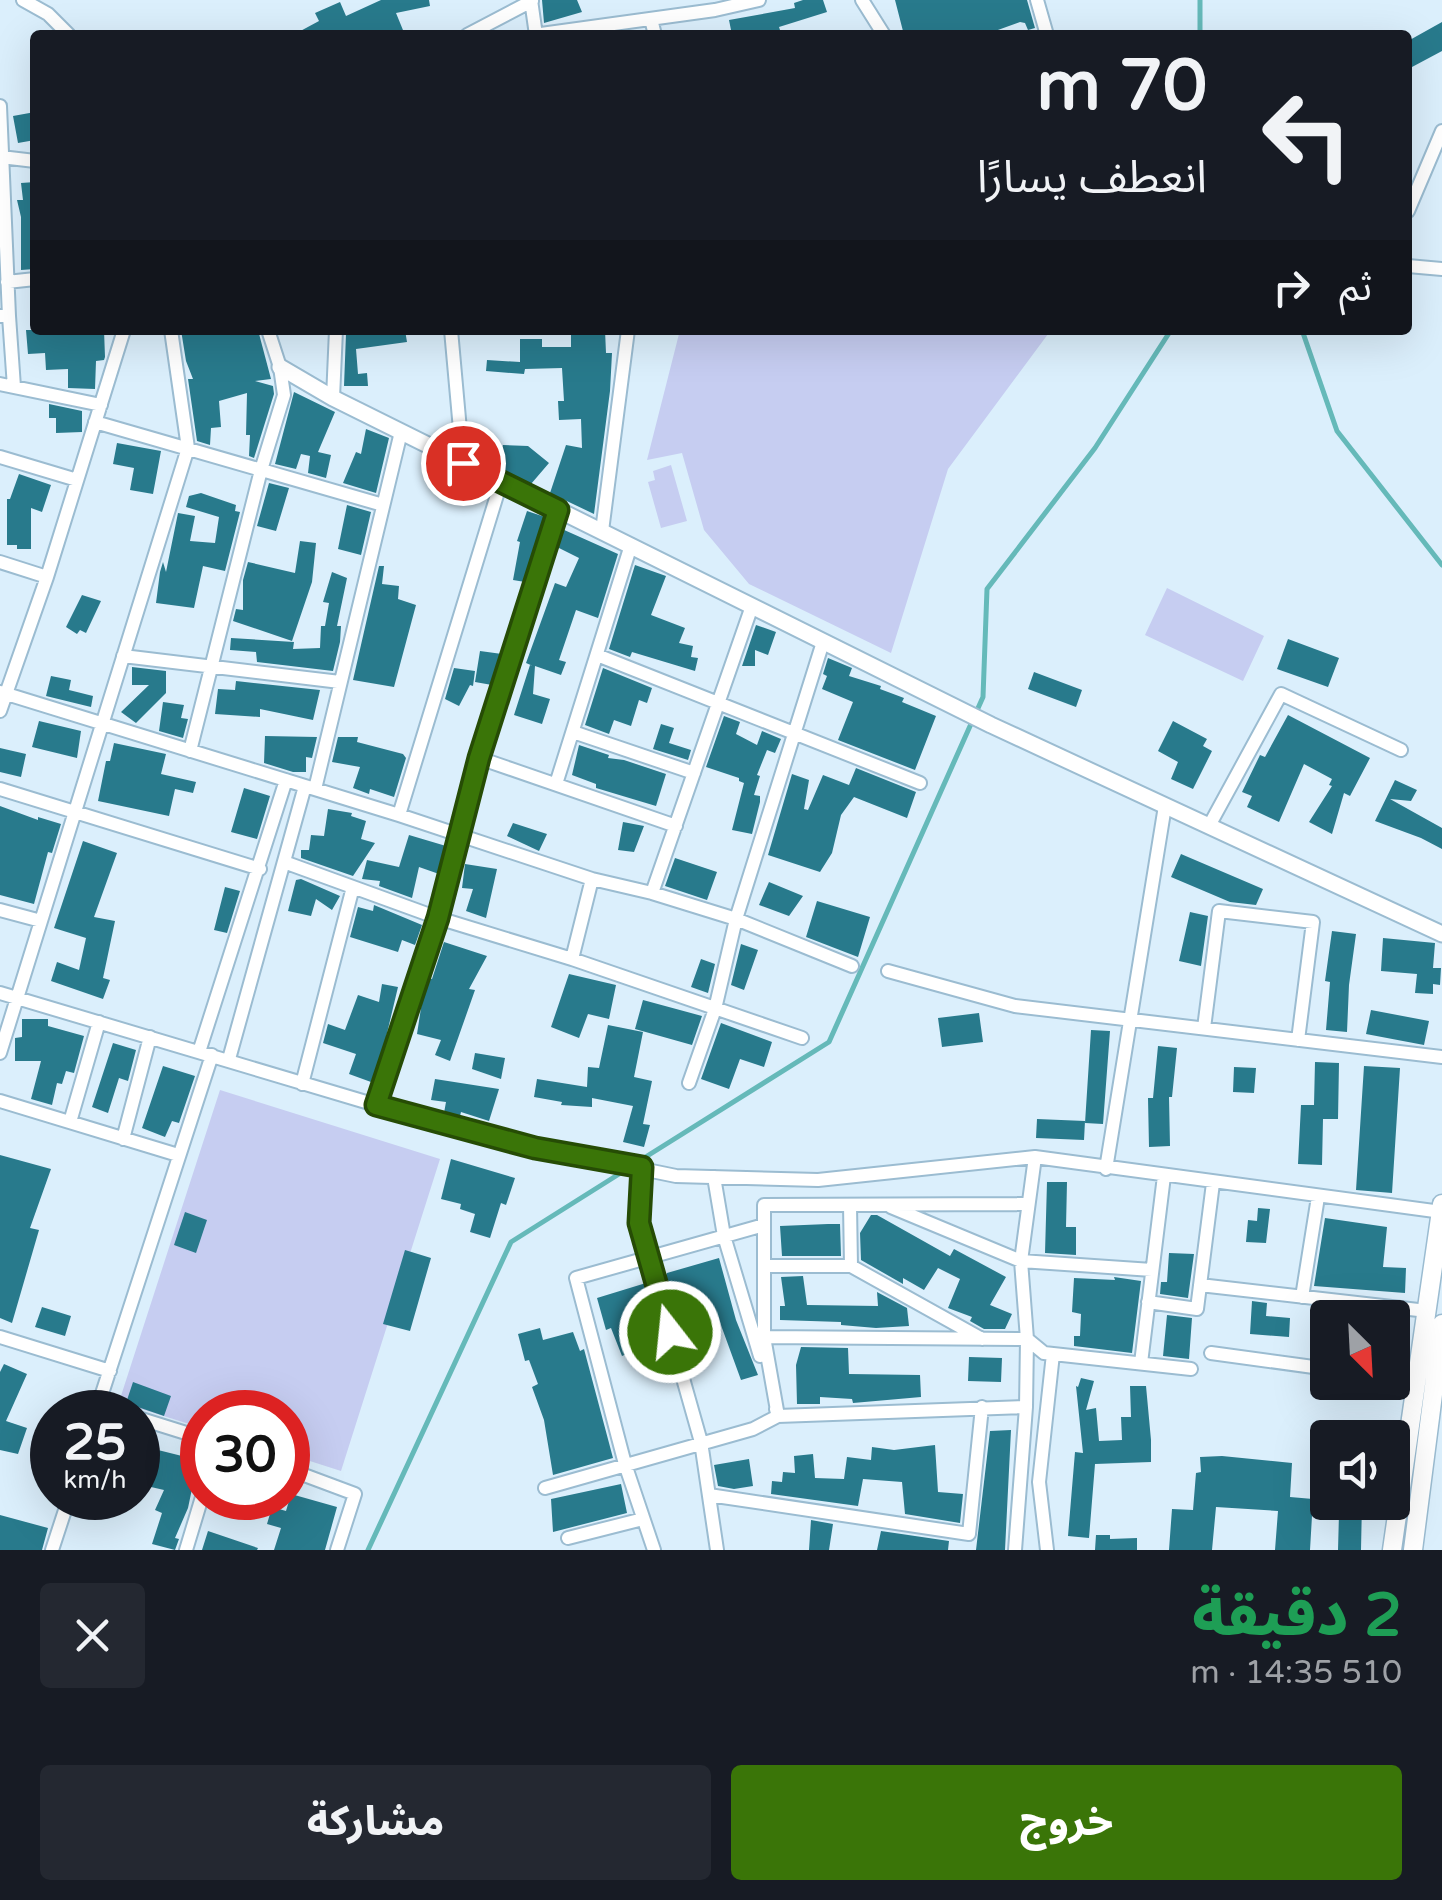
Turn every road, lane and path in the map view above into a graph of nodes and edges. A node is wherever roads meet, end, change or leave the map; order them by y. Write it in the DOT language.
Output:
graph roads {
  1 [pos="23,0"];
  2 [pos="532,0"];
  3 [pos="759,0"];
  4 [pos="862,0"];
  5 [pos="1037,0"];
  6 [pos="713,5"];
  7 [pos="651,19"];
  8 [pos="63,30"];
  9 [pos="477,30"];
  10 [pos="538,30"];
  11 [pos="574,30"];
  12 [pos="654,30"];
  13 [pos="881,30"];
  14 [pos="1046,30"];
  15 [pos="0,106"];
  16 [pos="1442,130"];
  17 [pos="2,157"];
  18 [pos="30,160"];
  19 [pos="1412,201"];
  20 [pos="1412,266"];
  21 [pos="1442,270"];
  22 [pos="30,280"];
  23 [pos="7,282"];
  24 [pos="4,316"];
  25 [pos="122,335"];
  26 [pos="172,335"];
  27 [pos="270,335"];
  28 [pos="336,335"];
  29 [pos="451,335"];
  30 [pos="627,335"];
  31 [pos="280,368"];
  32 [pos="7,385"];
  33 [pos="333,398"];
  34 [pos="100,405"];
  35 [pos="95,422"];
  36 [pos="401,432"];
  37 [pos="188,448"];
  38 [pos="0,457"];
  39 [pos="463,463"];
  40 [pos="261,470"];
  41 [pos="78,480"];
  42 [pos="501,482"];
  43 [pos="384,505"];
  44 [pos="558,510"];
  45 [pos="602,531"];
  46 [pos="631,546"];
  47 [pos="0,562"];
  48 [pos="47,577"];
  49 [pos="752,606"];
  50 [pos="822,642"];
  51 [pos="597,655"];
  52 [pos="124,656"];
  53 [pos="211,666"];
  54 [pos="340,682"];
  55 [pos="3,693"];
  56 [pos="718,703"];
  57 [pos="0,710"];
  58 [pos="102,723"];
  59 [pos="573,732"];
  60 [pos="794,735"];
  61 [pos="1401,750"];
  62 [pos="190,751"];
  63 [pos="479,758"];
  64 [pos="694,774"];
  65 [pos="286,780"];
  66 [pos="920,783"];
  67 [pos="556,784"];
  68 [pos="310,788"];
  69 [pos="0,789"];
  70 [pos="1165,806"];
  71 [pos="75,812"];
  72 [pos="399,815"];
  73 [pos="676,826"];
  74 [pos="1209,826"];
  75 [pos="458,835"];
  76 [pos="284,862"];
  77 [pos="260,869"];
  78 [pos="592,879"];
  79 [pos="354,887"];
  80 [pos="652,893"];
  81 [pos="0,910"];
  82 [pos="438,918"];
  83 [pos="736,919"];
  84 [pos="41,922"];
  85 [pos="1442,934"];
  86 [pos="572,959"];
  87 [pos="852,966"];
  88 [pos="888,971"];
  89 [pos="0,993"];
  90 [pos="17,998"];
  91 [pos="715,1009"];
  92 [pos="1130,1020"];
  93 [pos="99,1022"];
  94 [pos="1204,1028"];
  95 [pos="150,1037"];
  96 [pos="802,1038"];
  97 [pos="1298,1040"];
  98 [pos="0,1052"];
  99 [pos="206,1054"];
  100 [pos="1442,1057"];
  101 [pos="229,1058"];
  102 [pos="690,1083"];
  103 [pos="302,1084"];
  104 [pos="0,1101"];
  105 [pos="376,1105"];
  106 [pos="70,1122"];
  107 [pos="123,1138"];
  108 [pos="178,1155"];
  109 [pos="1034,1157"];
  110 [pos="642,1167"];
  111 [pos="1106,1169"];
  112 [pos="1164,1176"];
  113 [pos="714,1177"];
  114 [pos="1213,1183"];
  115 [pos="1318,1197"];
  116 [pos="850,1204"];
  117 [pos="884,1204"];
  118 [pos="1027,1204"];
  119 [pos="1442,1204"];
  120 [pos="1442,1212"];
  121 [pos="764,1225"];
  122 [pos="724,1236"];
  123 [pos="648,1258"];
  124 [pos="1021,1261"];
  125 [pos="764,1266"];
  126 [pos="851,1266"];
  127 [pos="1152,1270"];
  128 [pos="1200,1285"];
  129 [pos="1302,1297"];
  130 [pos="1148,1302"];
  131 [pos="1427,1311"];
  132 [pos="1442,1324"];
  133 [pos="0,1337"];
  134 [pos="764,1337"];
  135 [pos="984,1340"];
  136 [pos="1027,1340"];
  137 [pos="1211,1353"];
  138 [pos="1053,1354"];
  139 [pos="1140,1363"];
  140 [pos="1310,1367"];
  141 [pos="1191,1369"];
  142 [pos="110,1371"];
  143 [pos="1410,1381"];
  144 [pos="1417,1382"];
  145 [pos="104,1390"];
  146 [pos="982,1407"];
  147 [pos="1026,1407"];
  148 [pos="778,1416"];
  149 [pos="701,1442"];
  150 [pos="624,1464"];
  151 [pos="310,1477"];
  152 [pos="545,1488"];
  153 [pos="709,1495"];
  154 [pos="643,1519"];
  155 [pos="62,1520"];
  156 [pos="195,1520"];
  157 [pos="568,1538"];
  158 [pos="52,1550"];
  159 [pos="186,1550"];
  160 [pos="337,1550"];
  161 [pos="654,1550"];
  162 [pos="716,1550"];
  163 [pos="1015,1550"];
  164 [pos="1047,1550"];
  165 [pos="1392,1550"];
  166 [pos="1413,1550"];
  1 -- 8 [label="street"];
  2 -- 9 [label="street"];
  2 -- 10 [label="street"];
  3 -- 6 [label="street"];
  4 -- 13 [label="street"];
  5 -- 14 [label="street"];
  6 -- 7 [label="street"];
  7 -- 11 [label="street"];
  7 -- 12 [label="street"];
  15 -- 17 [label="street"];
  16 -- 19 [label="street"];
  17 -- 18 [label="street"];
  17 -- 23 [label="street"];
  20 -- 21 [label="street"];
  22 -- 23 [label="street"];
  23 -- 24 [label="street"];
  24 -- 32 [label="street"];
  25 -- 34 [label="street"];
  26 -- 37 [label="street"];
  27 -- 31 [label="street"];
  28 -- 33 [label="street"];
  29 -- 39 [label="street"];
  30 -- 45 [label="street"];
  31 -- 33 [label="street"];
  31 -- 40 [label="street"];
  32 -- 34 [label="street"];
  33 -- 36 [label="street"];
  34 -- 35 [label="street"];
  35 -- 37 [label="street"];
  35 -- 41 [label="street"];
  36 -- 39 [label="street"];
  36 -- 43 [label="street"];
  37 -- 40 [label="street"];
  37 -- 52 [label="street"];
  38 -- 41 [label="street"];
  39 -- 42 [label="street"];
  40 -- 43 [label="street"];
  40 -- 53 [label="street"];
  41 -- 48 [label="street"];
  42 -- 44 [label="street"];
  42 -- 72 [label="street"];
  43 -- 54 [label="street"];
  44 -- 45 [label="street"];
  44 -- 63 [label="street"];
  45 -- 46 [label="street"];
  46 -- 49 [label="street"];
  46 -- 51 [label="street"];
  47 -- 48 [label="street"];
  48 -- 55 [label="street"];
  49 -- 50 [label="street"];
  49 -- 56 [label="street"];
  50 -- 60 [label="street"];
  50 -- 70 [label="street"];
  51 -- 56 [label="street"];
  51 -- 59 [label="street"];
  52 -- 53 [label="street"];
  52 -- 58 [label="street"];
  53 -- 54 [label="street"];
  53 -- 62 [label="street"];
  54 -- 68 [label="street"];
  55 -- 57 [label="street"];
  55 -- 58 [label="street"];
  56 -- 60 [label="street"];
  56 -- 64 [label="street"];
  58 -- 62 [label="street"];
  58 -- 71 [label="street"];
  59 -- 64 [label="street"];
  59 -- 67 [label="street"];
  60 -- 66 [label="street"];
  60 -- 83 [label="street"];
  61 -- 74 [label="street"];
  62 -- 65 [label="street"];
  63 -- 67 [label="street"];
  63 -- 75 [label="street"];
  64 -- 73 [label="street"];
  65 -- 68 [label="street"];
  65 -- 77 [label="street"];
  67 -- 73 [label="street"];
  68 -- 72 [label="street"];
  68 -- 76 [label="street"];
  69 -- 71 [label="street"];
  70 -- 74 [label="street"];
  70 -- 92 [label="street"];
  71 -- 77 [label="street"];
  71 -- 84 [label="street"];
  72 -- 75 [label="street"];
  73 -- 80 [label="street"];
  74 -- 85 [label="street"];
  75 -- 78 [label="street"];
  75 -- 82 [label="street"];
  76 -- 79 [label="street"];
  76 -- 101 [label="street"];
  77 -- 99 [label="street"];
  78 -- 80 [label="street"];
  78 -- 86 [label="street"];
  79 -- 82 [label="street"];
  79 -- 103 [label="street"];
  80 -- 83 [label="street"];
  81 -- 84 [label="street"];
  82 -- 86 [label="street"];
  82 -- 105 [label="street"];
  83 -- 87 [label="street"];
  83 -- 91 [label="street"];
  84 -- 90 [label="street"];
  86 -- 91 [label="street"];
  88 -- 92 [label="street"];
  89 -- 90 [label="street"];
  90 -- 93 [label="street"];
  90 -- 98 [label="street"];
  91 -- 96 [label="street"];
  91 -- 102 [label="street"];
  92 -- 94 [label="street"];
  92 -- 111 [label="street"];
  93 -- 95 [label="street"];
  93 -- 106 [label="street"];
  94 -- 97 [label="street"];
  94 -- 97 [label="street"];
  95 -- 99 [label="street"];
  95 -- 107 [label="street"];
  97 -- 100 [label="street"];
  99 -- 101 [label="street"];
  99 -- 108 [label="street"];
  101 -- 103 [label="street"];
  103 -- 105 [label="street"];
  104 -- 106 [label="street"];
  105 -- 110 [label="street"];
  106 -- 107 [label="street"];
  107 -- 108 [label="street"];
  108 -- 142 [label="street"];
  109 -- 111 [label="street"];
  109 -- 113 [label="street"];
  109 -- 118 [label="street"];
  110 -- 113 [label="street"];
  110 -- 123 [label="street"];
  111 -- 112 [label="street"];
  112 -- 114 [label="street"];
  112 -- 127 [label="street"];
  113 -- 122 [label="street"];
  114 -- 115 [label="street"];
  114 -- 128 [label="street"];
  115 -- 120 [label="street"];
  115 -- 129 [label="street"];
  116 -- 117 [label="street"];
  116 -- 121 [label="street"];
  116 -- 126 [label="street"];
  117 -- 118 [label="street"];
  117 -- 124 [label="street"];
  118 -- 124 [label="street"];
  119 -- 120 [label="main road"];
  120 -- 131 [label="main road"];
  121 -- 122 [label="street"];
  121 -- 125 [label="street"];
  122 -- 123 [label="street"];
  122 -- 148 [label="street"];
  123 -- 149 [label="street"];
  123 -- 150 [label="street"];
  124 -- 127 [label="street"];
  124 -- 136 [label="street"];
  125 -- 126 [label="street"];
  125 -- 134 [label="street"];
  126 -- 135 [label="street"];
  127 -- 130 [label="street"];
  128 -- 129 [label="street"];
  128 -- 130 [label="street"];
  129 -- 131 [label="street"];
  130 -- 139 [label="street"];
  131 -- 144 [label="main road"];
  132 -- 166 [label="main road"];
  133 -- 142 [label="street"];
  134 -- 135 [label="street"];
  134 -- 148 [label="street"];
  135 -- 136 [label="street"];
  136 -- 138 [label="street"];
  136 -- 147 [label="street"];
  137 -- 140 [label="street"];
  138 -- 139 [label="street"];
  138 -- 164 [label="street"];
  139 -- 141 [label="street"];
  142 -- 145 [label="street"];
  143 -- 144 [label="street"];
  144 -- 165 [label="main road"];
  146 -- 147 [label="street"];
  146 -- 148 [label="street"];
  146 -- 153 [label="street"];
  147 -- 163 [label="street"];
  148 -- 149 [label="street"];
  149 -- 150 [label="street"];
  149 -- 153 [label="street"];
  150 -- 152 [label="street"];
  150 -- 154 [label="street"];
  151 -- 160 [label="street"];
  153 -- 162 [label="street"];
  154 -- 157 [label="street"];
  154 -- 161 [label="street"];
  155 -- 158 [label="street"];
  156 -- 159 [label="street"];
}
